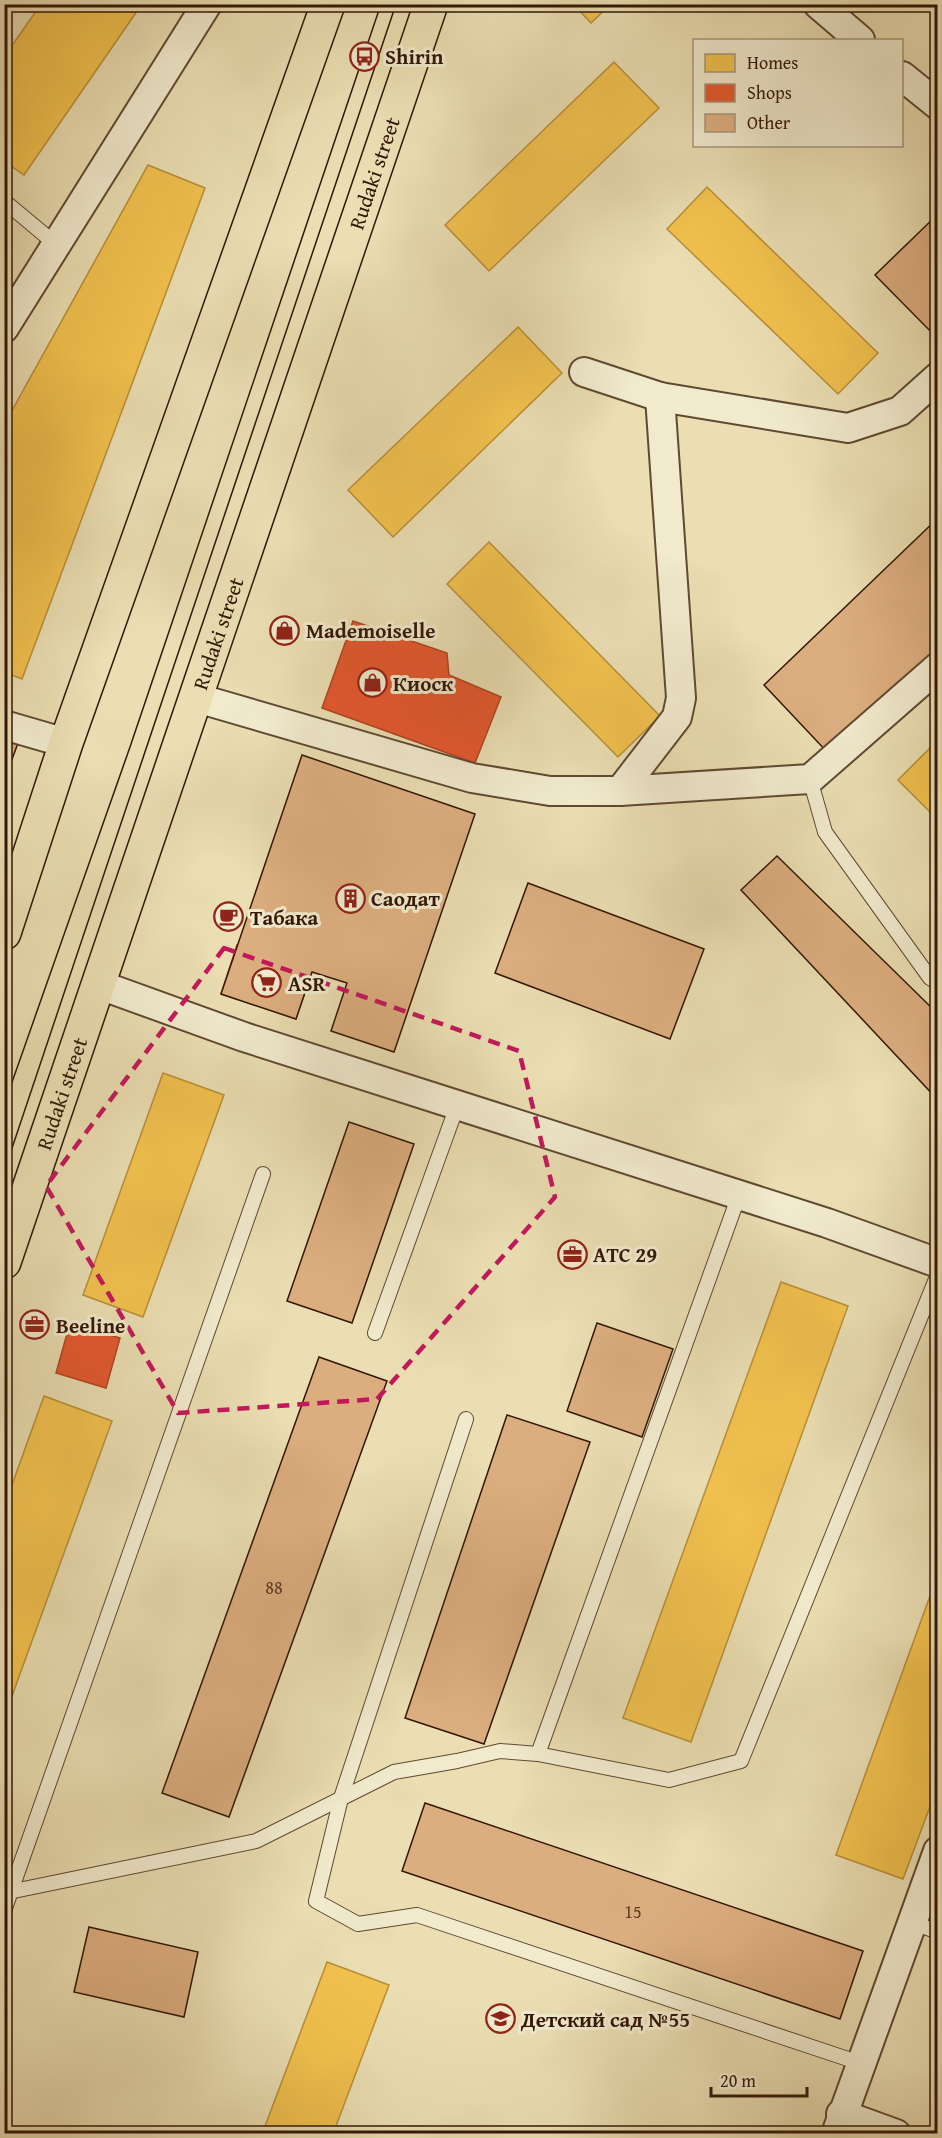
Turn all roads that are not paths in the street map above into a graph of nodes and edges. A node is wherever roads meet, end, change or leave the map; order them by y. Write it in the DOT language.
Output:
graph roads {
  1 [pos="207,4"];
  2 [pos="328,4"];
  3 [pos="431,4"];
  4 [pos="818,4"];
  5 [pos="859,39"];
  6 [pos="903,76"];
  7 [pos="938,105"];
  8 [pos="4,201"];
  9 [pos="57,246"];
  10 [pos="4,328"];
  11 [pos="584,372"];
  12 [pos="938,377"];
  13 [pos="660,397"];
  14 [pos="938,667"];
  15 [pos="197,698"];
  16 [pos="4,725"];
  17 [pos="66,743"];
  18 [pos="810,779"];
  19 [pos="620,791"];
  20 [pos="4,933"];
  21 [pos="938,983"];
  22 [pos="100,986"];
  23 [pos="458,1106"];
  24 [pos="263,1174"];
  25 [pos="739,1196"];
  26 [pos="4,1262"];
  27 [pos="938,1263"];
  28 [pos="938,1274"];
  29 [pos="375,1333"];
  30 [pos="466,1419"];
  31 [pos="538,1754"];
  32 [pos="341,1798"];
  33 [pos="938,1851"];
  34 [pos="7,1893"];
  35 [pos="4,1911"];
  36 [pos="911,1922"];
  37 [pos="938,1932"];
  38 [pos="860,2063"];
  39 [pos="838,2124"];
  40 [pos="896,2133"];
  1 -- 9 [label="street"];
  2 -- 17 [label="main road"];
  3 -- 15 [label="main road, Rudaki street"];
  4 -- 5 [label="street"];
  6 -- 7 [label="street"];
  8 -- 9 [label="lane"];
  9 -- 10 [label="street"];
  11 -- 13 [label="street"];
  12 -- 13 [label="street"];
  13 -- 19 [label="street"];
  14 -- 18 [label="street"];
  15 -- 19 [label="street"];
  15 -- 22 [label="main road, Rudaki street"];
  16 -- 17 [label="street"];
  17 -- 20 [label="main road"];
  18 -- 19 [label="street"];
  18 -- 21 [label="lane"];
  22 -- 23 [label="street"];
  22 -- 26 [label="main road, Rudaki street"];
  23 -- 25 [label="street"];
  23 -- 29 [label="lane"];
  24 -- 34 [label="lane"];
  25 -- 27 [label="street"];
  25 -- 31 [label="lane"];
  28 -- 31 [label="lane"];
  30 -- 32 [label="lane"];
  31 -- 32 [label="lane"];
  32 -- 34 [label="lane"];
  32 -- 38 [label="lane"];
  33 -- 36 [label="street"];
  34 -- 35 [label="lane"];
  36 -- 37 [label="lane"];
  36 -- 38 [label="street"];
  38 -- 39 [label="street"];
  39 -- 40 [label="street"];
}
